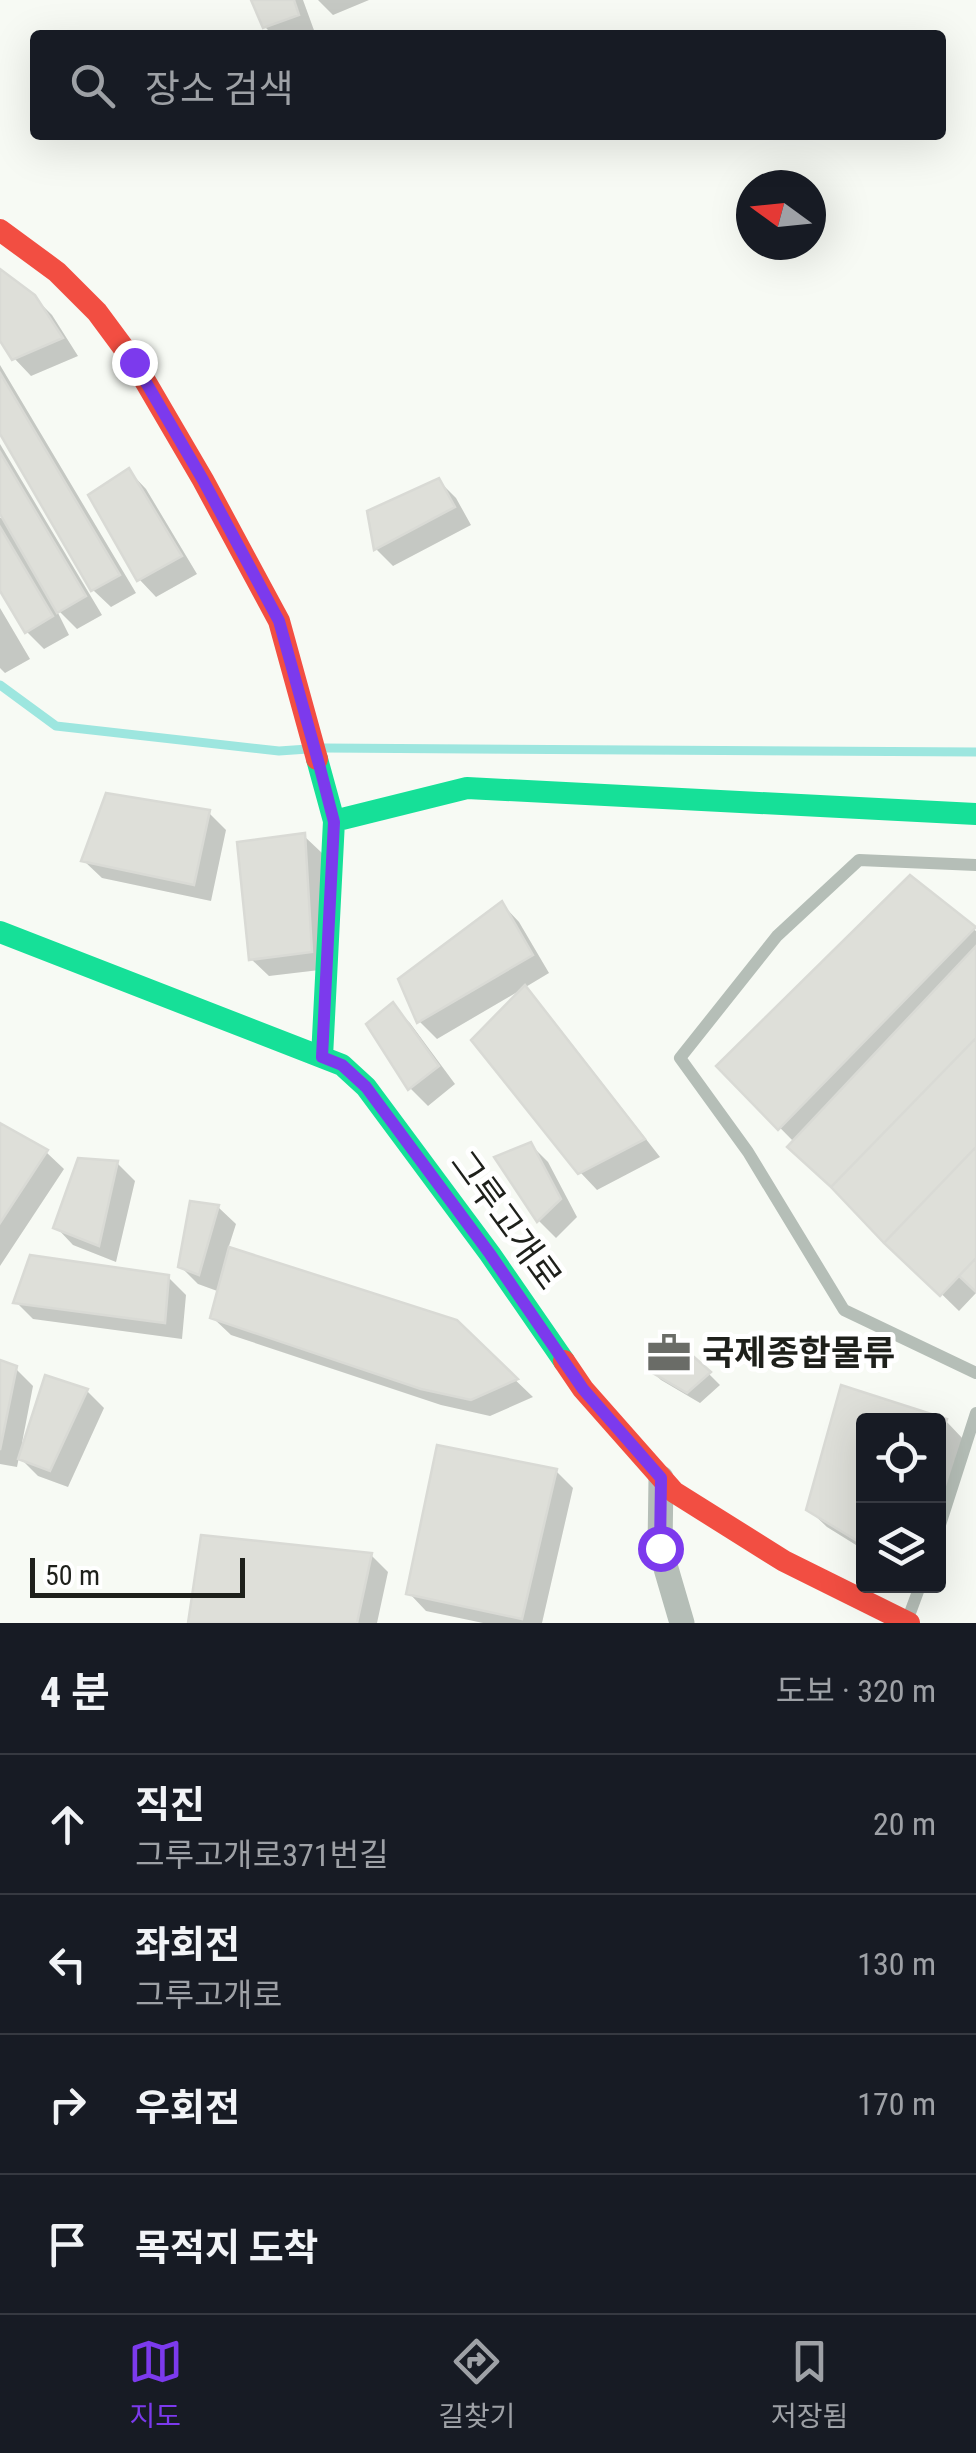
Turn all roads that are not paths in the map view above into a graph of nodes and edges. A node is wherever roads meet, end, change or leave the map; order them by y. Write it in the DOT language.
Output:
graph roads {
  1 [pos="0,230"];
  2 [pos="976,814"];
  3 [pos="334,822"];
  4 [pos="976,865"];
  5 [pos="0,932"];
  6 [pos="322,1057"];
  7 [pos="976,1373"];
  8 [pos="976,1413"];
  9 [pos="661,1478"];
  10 [pos="946,1505"];
  11 [pos="918,1593"];
  12 [pos="908,1622"];
  13 [pos="682,1623"];
  1 -- 3 [label="street"];
  2 -- 3 [label="street"];
  3 -- 6 [label="street"];
  4 -- 7 [label="lane"];
  5 -- 6 [label="street, 그루고개로"];
  6 -- 9 [label="street, 그루고개로"];
  8 -- 10 [label="lane"];
  9 -- 12 [label="street, 그루고개로"];
  9 -- 13 [label="street"];
  11 -- 12 [label="lane"];
}
